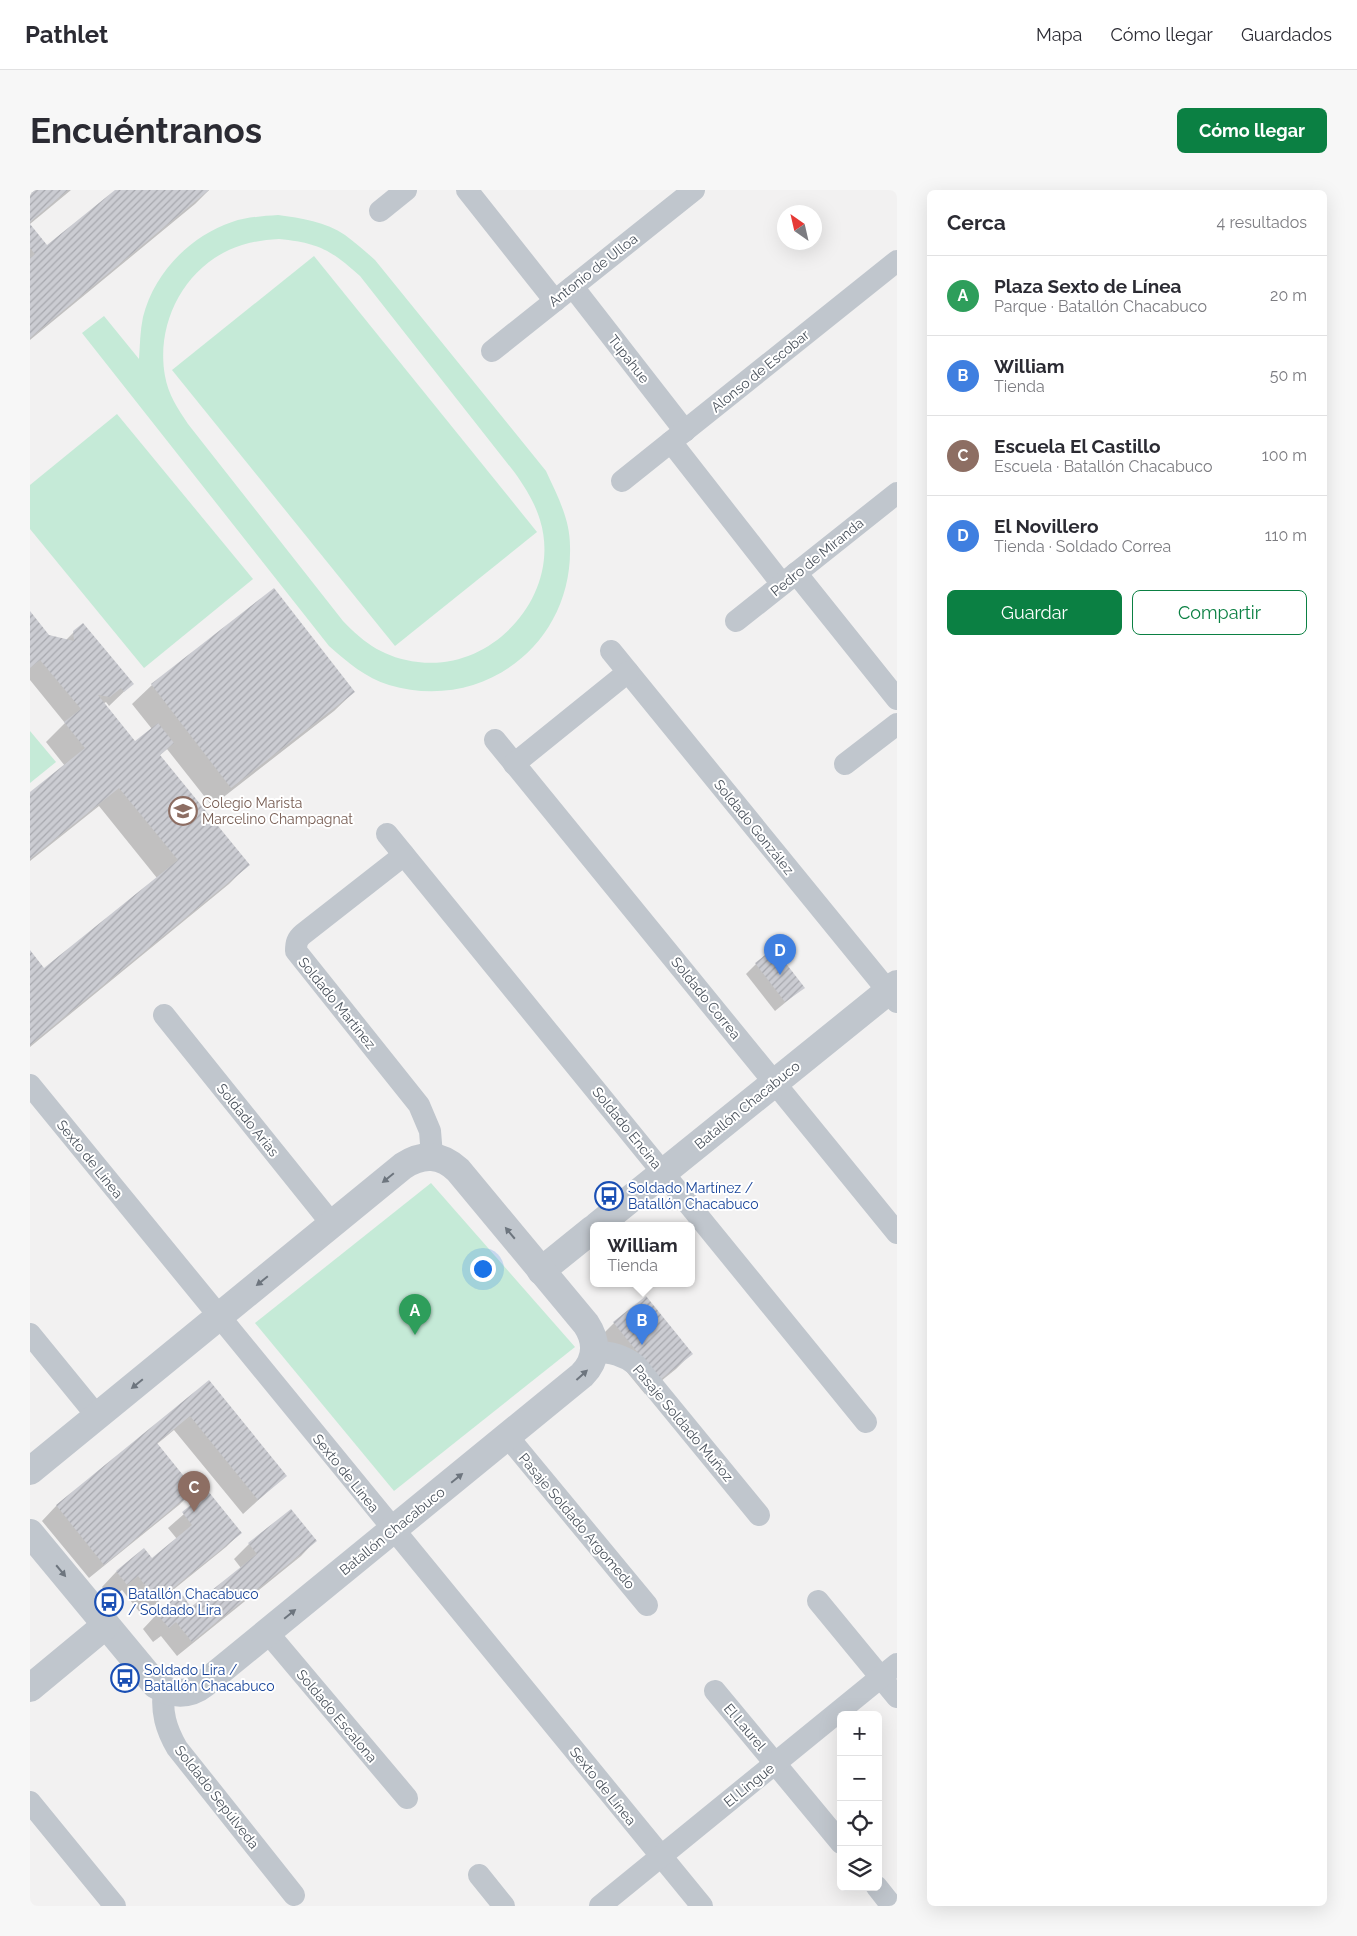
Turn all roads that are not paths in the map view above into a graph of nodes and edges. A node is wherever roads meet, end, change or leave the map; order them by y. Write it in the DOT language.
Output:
graph roads {
  1 [pos="406,190"];
  2 [pos="467,190"];
  3 [pos="694,190"];
  4 [pos="380,211"];
  5 [pos="897,261"];
  6 [pos="573,287"];
  7 [pos="554,301"];
  8 [pos="492,351"];
  9 [pos="678,437"];
  10 [pos="622,481"];
  11 [pos="897,493"];
  12 [pos="789,579"];
  13 [pos="736,621"];
  14 [pos="611,651"];
  15 [pos="628,672"];
  16 [pos="897,699"];
  17 [pos="896,727"];
  18 [pos="495,740"];
  19 [pos="514,764"];
  20 [pos="845,764"];
  21 [pos="387,834"];
  22 [pos="404,855"];
  23 [pos="894,992"];
  24 [pos="164,1015"];
  25 [pos="775,1083"];
  26 [pos="30,1085"];
  27 [pos="432,1156"];
  28 [pos="664,1172"];
  29 [pos="602,1222"];
  30 [pos="332,1224"];
  31 [pos="590,1231"];
  32 [pos="897,1233"];
  33 [pos="541,1271"];
  34 [pos="218,1317"];
  35 [pos="30,1334"];
  36 [pos="595,1352"];
  37 [pos="97,1416"];
  38 [pos="866,1422"];
  39 [pos="508,1437"];
  40 [pos="30,1471"];
  41 [pos="760,1515"];
  42 [pos="393,1530"];
  43 [pos="30,1533"];
  44 [pos="818,1601"];
  45 [pos="647,1605"];
  46 [pos="106,1625"];
  47 [pos="268,1633"];
  48 [pos="889,1671"];
  49 [pos="30,1688"];
  50 [pos="164,1690"];
  51 [pos="715,1690"];
  52 [pos="897,1697"];
  53 [pos="775,1764"];
  54 [pos="407,1798"];
  55 [pos="30,1802"];
  56 [pos="837,1838"];
  57 [pos="661,1856"];
  58 [pos="479,1875"];
  59 [pos="880,1891"];
  60 [pos="294,1895"];
  61 [pos="115,1906"];
  62 [pos="504,1906"];
  63 [pos="600,1906"];
  64 [pos="702,1906"];
  65 [pos="892,1906"];
  1 -- 4 [label="street"];
  2 -- 7 [label="street"];
  3 -- 6 [label="street, Antonio de Ulloa"];
  5 -- 9 [label="street, Alonso de Escobar"];
  6 -- 7 [label="street, Antonio de Ulloa"];
  6 -- 9 [label="street, Tupahue"];
  7 -- 8 [label="street, Antonio de Ulloa"];
  9 -- 10 [label="street, Alonso de Escobar"];
  9 -- 12 [label="street, Tupahue"];
  11 -- 12 [label="street, Pedro de Miranda"];
  12 -- 13 [label="street, Pedro de Miranda"];
  12 -- 16 [label="street, Tupahue"];
  14 -- 15 [label="street, Soldado González"];
  15 -- 19 [label="street"];
  15 -- 23 [label="street, Soldado González"];
  17 -- 20 [label="street"];
  18 -- 19 [label="street, Soldado Correa"];
  19 -- 25 [label="street, Soldado Correa"];
  21 -- 22 [label="street, Soldado Encina"];
  22 -- 27 [label="street, Soldado Martínez"];
  22 -- 28 [label="street, Soldado Encina"];
  23 -- 25 [label="street, Batallón Chacabuco"];
  24 -- 30 [label="street, Soldado Arias"];
  25 -- 28 [label="street, Batallón Chacabuco"];
  25 -- 32 [label="street, Soldado Correa"];
  26 -- 34 [label="street, Sexto de Línea"];
  27 -- 30 [label="street, one-way"];
  33 -- 27 [label="street, one-way"];
  28 -- 29 [label="street, Batallón Chacabuco"];
  28 -- 38 [label="street, Soldado Encina"];
  30 -- 34 [label="street, one-way"];
  31 -- 33 [label="street"];
  33 -- 36 [label="street"];
  34 -- 37 [label="street, one-way"];
  34 -- 42 [label="street, Sexto de Línea"];
  35 -- 37 [label="street"];
  39 -- 36 [label="street, Batallón Chacabuco, one-way"];
  36 -- 41 [label="street, Pasaje Soldado Muñoz"];
  37 -- 40 [label="street"];
  42 -- 39 [label="street, Batallón Chacabuco, one-way"];
  39 -- 45 [label="street, Pasaje Soldado Argomedo"];
  47 -- 42 [label="street, Batallón Chacabuco, one-way"];
  42 -- 57 [label="street, Sexto de Línea"];
  43 -- 46 [label="street, one-way"];
  44 -- 48 [label="street"];
  46 -- 49 [label="street"];
  46 -- 50 [label="street"];
  47 -- 50 [label="street, Batallón Chacabuco"];
  47 -- 54 [label="street, Soldado Escalona"];
  48 -- 52 [label="street"];
  48 -- 53 [label="street, El Lingue"];
  50 -- 60 [label="street, Soldado Sepúlveda"];
  51 -- 53 [label="street, El Laurel"];
  53 -- 56 [label="street, El Laurel"];
  53 -- 57 [label="street, El Lingue"];
  55 -- 61 [label="street"];
  57 -- 63 [label="street, El Lingue"];
  57 -- 64 [label="street, Sexto de Línea"];
  58 -- 62 [label="street"];
  59 -- 65 [label="street"];
}
